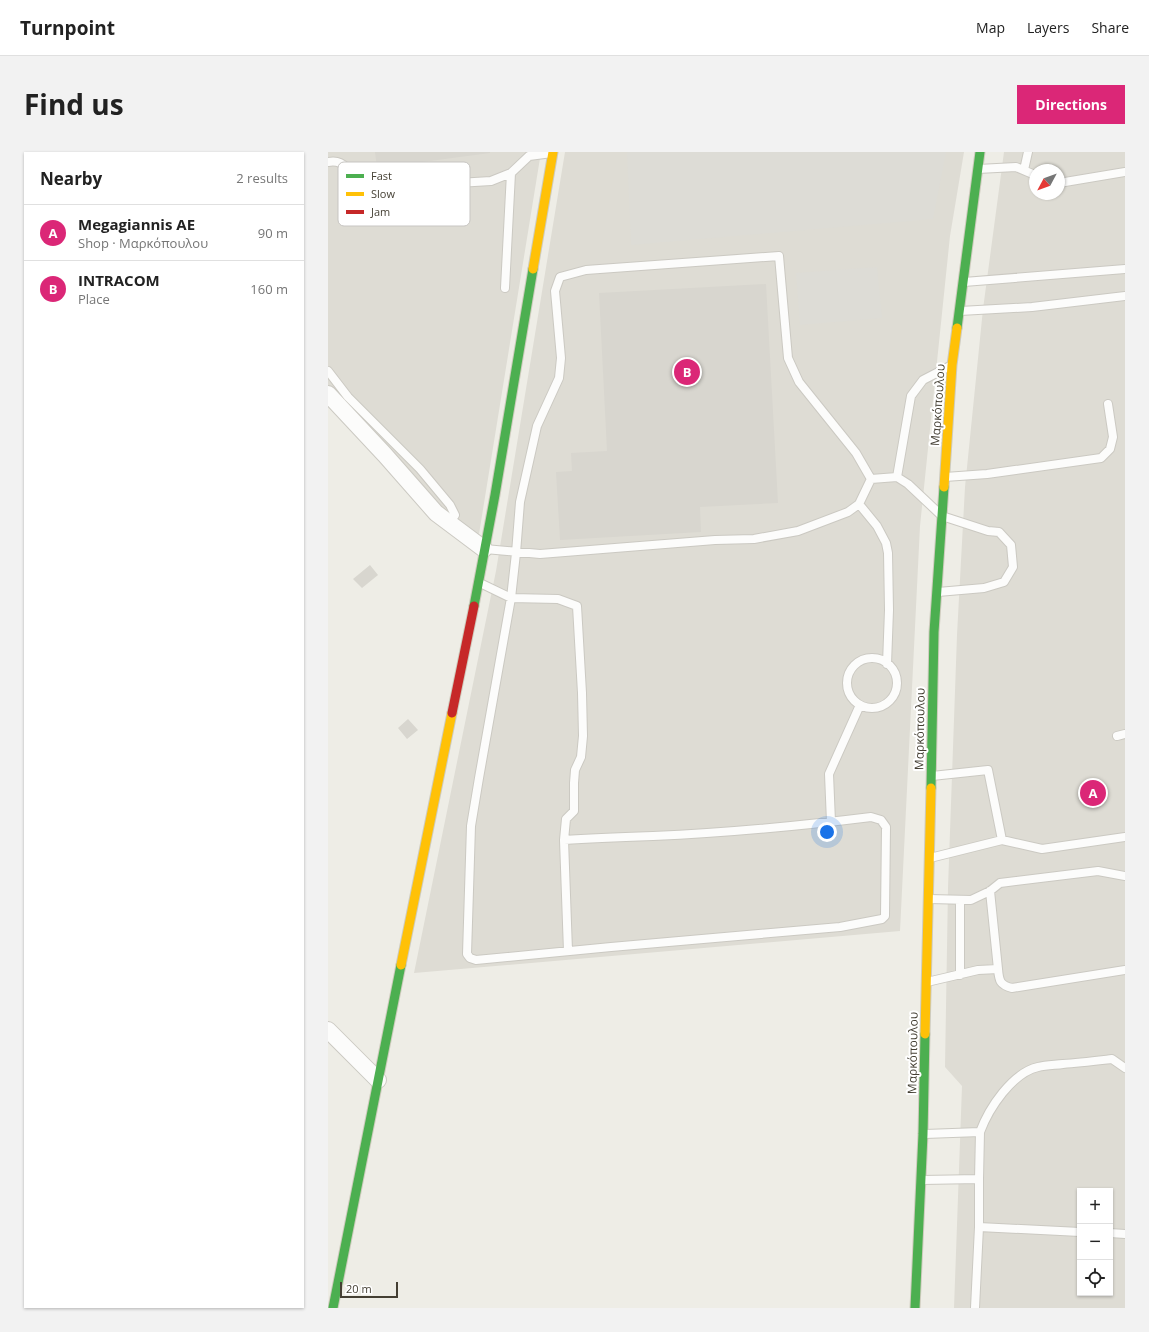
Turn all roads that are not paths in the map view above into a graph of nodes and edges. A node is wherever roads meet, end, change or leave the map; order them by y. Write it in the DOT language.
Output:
graph roads {
  1 [pos="552,152"];
  2 [pos="980,152"];
  3 [pos="1028,152"];
  4 [pos="529,154"];
  5 [pos="328,162"];
  6 [pos="338,162"];
  7 [pos="978,169"];
  8 [pos="1024,170"];
  9 [pos="1029,172"];
  10 [pos="1125,172"];
  11 [pos="511,174"];
  12 [pos="470,182"];
  13 [pos="1065,182"];
  14 [pos="1125,270"];
  15 [pos="963,282"];
  16 [pos="505,288"];
  17 [pos="1125,296"];
  18 [pos="959,311"];
  19 [pos="952,365"];
  20 [pos="328,371"];
  21 [pos="328,394"];
  22 [pos="1108,404"];
  23 [pos="897,477"];
  24 [pos="944,478"];
  25 [pos="871,480"];
  26 [pos="859,504"];
  27 [pos="942,516"];
  28 [pos="449,523"];
  29 [pos="484,549"];
  30 [pos="516,553"];
  31 [pos="479,582"];
  32 [pos="937,593"];
  33 [pos="511,598"];
  34 [pos="887,664"];
  35 [pos="860,705"];
  36 [pos="931,776"];
  37 [pos="831,822"];
  38 [pos="1125,837"];
  39 [pos="564,840"];
  40 [pos="1002,840"];
  41 [pos="929,858"];
  42 [pos="1125,876"];
  43 [pos="990,890"];
  44 [pos="928,899"];
  45 [pos="960,900"];
  46 [pos="568,951"];
  47 [pos="998,969"];
  48 [pos="1125,970"];
  49 [pos="960,975"];
  50 [pos="927,983"];
  51 [pos="328,1030"];
  52 [pos="1125,1068"];
  53 [pos="378,1080"];
  54 [pos="980,1132"];
  55 [pos="923,1134"];
  56 [pos="979,1179"];
  57 [pos="922,1180"];
  58 [pos="979,1227"];
  59 [pos="1077,1232"];
  60 [pos="1113,1233"];
  61 [pos="1125,1234"];
  62 [pos="333,1308"];
  63 [pos="915,1308"];
  64 [pos="975,1308"];
  1 -- 4 [label="lane"];
  1 -- 29 [label="main road"];
  2 -- 7 [label="main road, Μαρκόπουλου"];
  3 -- 8 [label="lane"];
  4 -- 11 [label="lane"];
  5 -- 6 [label="lane"];
  7 -- 8 [label="lane"];
  7 -- 15 [label="main road, Μαρκόπουλου"];
  8 -- 9 [label="lane"];
  10 -- 13 [label="lane"];
  11 -- 12 [label="lane"];
  11 -- 16 [label="lane"];
  14 -- 15 [label="lane"];
  15 -- 18 [label="main road, Μαρκόπουλου"];
  17 -- 18 [label="lane"];
  18 -- 19 [label="main road, Μαρκόπουλου"];
  19 -- 23 [label="lane"];
  19 -- 24 [label="main road, Μαρκόπουλου"];
  20 -- 28 [label="lane"];
  21 -- 28 [label="street"];
  22 -- 24 [label="lane"];
  23 -- 25 [label="lane"];
  23 -- 27 [label="lane"];
  24 -- 27 [label="main road, Μαρκόπουλου"];
  25 -- 26 [label="lane"];
  25 -- 30 [label="lane"];
  26 -- 30 [label="lane"];
  26 -- 34 [label="lane"];
  27 -- 32 [label="main road, Μαρκόπουλου"];
  27 -- 32 [label="lane"];
  28 -- 29 [label="street"];
  29 -- 30 [label="lane"];
  29 -- 31 [label="main road"];
  30 -- 33 [label="lane"];
  31 -- 33 [label="lane"];
  31 -- 53 [label="main road"];
  32 -- 36 [label="main road, Μαρκόπουλου"];
  33 -- 39 [label="lane"];
  33 -- 46 [label="lane"];
  34 -- 35 [label="lane"];
  34 -- 35 [label="lane"];
  35 -- 37 [label="lane"];
  36 -- 40 [label="lane"];
  36 -- 41 [label="main road, Μαρκόπουλου"];
  37 -- 39 [label="lane"];
  37 -- 46 [label="lane"];
  38 -- 40 [label="lane"];
  39 -- 46 [label="lane"];
  40 -- 41 [label="lane"];
  41 -- 44 [label="main road, Μαρκόπουλου"];
  42 -- 43 [label="lane"];
  43 -- 45 [label="lane"];
  43 -- 47 [label="lane"];
  44 -- 45 [label="lane"];
  44 -- 50 [label="main road, Μαρκόπουλου"];
  45 -- 49 [label="lane"];
  47 -- 48 [label="lane"];
  47 -- 49 [label="lane"];
  49 -- 50 [label="lane"];
  50 -- 55 [label="main road, Μαρκόπουλου"];
  51 -- 53 [label="street"];
  52 -- 54 [label="lane"];
  53 -- 62 [label="main road"];
  54 -- 55 [label="lane"];
  54 -- 56 [label="lane"];
  55 -- 57 [label="main road, Μαρκόπουλου"];
  56 -- 57 [label="lane"];
  56 -- 58 [label="lane"];
  57 -- 63 [label="main road, Μαρκόπουλου"];
  58 -- 59 [label="lane"];
  58 -- 64 [label="lane"];
  60 -- 61 [label="lane"];
}
